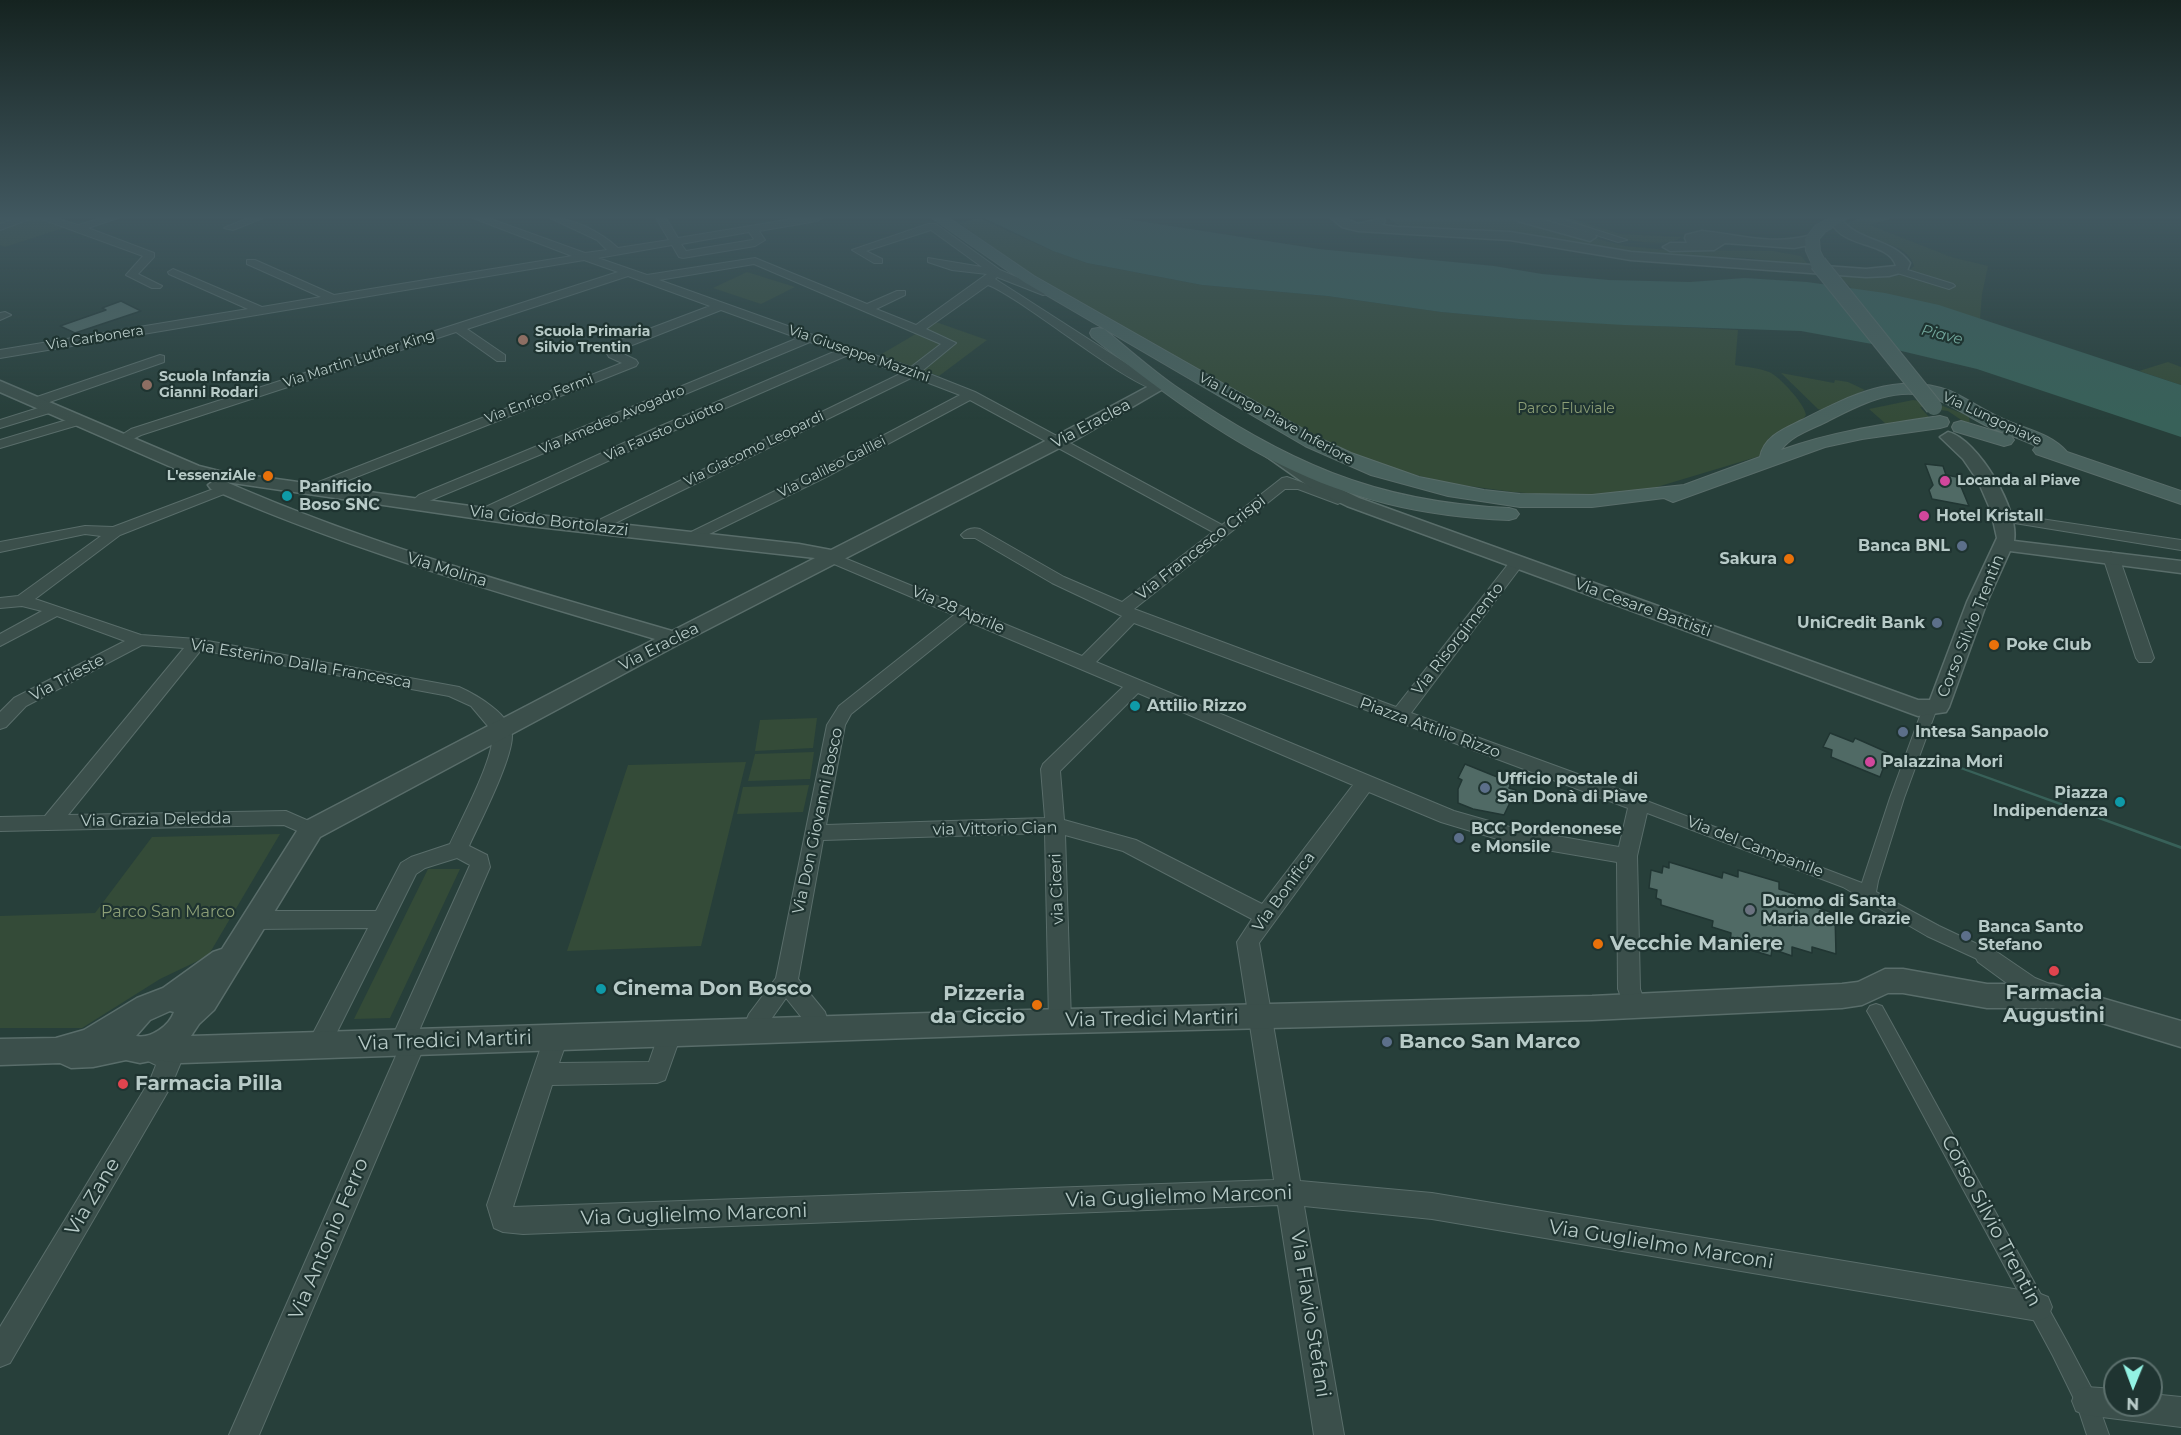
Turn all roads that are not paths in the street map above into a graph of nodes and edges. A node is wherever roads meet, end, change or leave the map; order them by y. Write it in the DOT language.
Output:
graph roads {
  1 [pos="203,285"];
  2 [pos="303,285"];
  3 [pos="418,285"];
  4 [pos="589,285"];
  5 [pos="667,285"];
  6 [pos="810,285"];
  7 [pos="979,285"];
  8 [pos="998,285"];
  9 [pos="1033,285"];
  10 [pos="1839,285"];
  11 [pos="1946,285"];
  12 [pos="1036,286"];
  13 [pos="1949,286"];
  14 [pos="901,293"];
  15 [pos="334,299"];
  16 [pos="723,305"];
  17 [pos="866,309"];
  18 [pos="262,311"];
  19 [pos="458,327"];
  20 [pos="917,330"];
  21 [pos="809,338"];
  22 [pos="848,350"];
  23 [pos="0,354"];
  24 [pos="501,358"];
  25 [pos="160,359"];
  26 [pos="914,372"];
  27 [pos="0,387"];
  28 [pos="1161,387"];
  29 [pos="970,395"];
  30 [pos="43,405"];
  31 [pos="80,420"];
  32 [pos="0,424"];
  33 [pos="1952,429"];
  34 [pos="124,438"];
  35 [pos="1058,442"];
  36 [pos="0,444"];
  37 [pos="2047,449"];
  38 [pos="1270,452"];
  39 [pos="1768,461"];
  40 [pos="193,470"];
  41 [pos="1320,476"];
  42 [pos="1285,483"];
  43 [pos="266,484"];
  44 [pos="224,489"];
  45 [pos="311,490"];
  46 [pos="1687,491"];
  47 [pos="2181,498"];
  48 [pos="1355,502"];
  49 [pos="416,504"];
  50 [pos="482,514"];
  51 [pos="2001,517"];
  52 [pos="596,527"];
  53 [pos="1221,531"];
  54 [pos="115,532"];
  55 [pos="969,535"];
  56 [pos="692,537"];
  57 [pos="2004,545"];
  58 [pos="2181,545"];
  59 [pos="0,547"];
  60 [pos="832,558"];
  61 [pos="2111,558"];
  62 [pos="1518,561"];
  63 [pos="2181,567"];
  64 [pos="22,601"];
  65 [pos="0,603"];
  66 [pos="55,610"];
  67 [pos="1128,612"];
  68 [pos="967,613"];
  69 [pos="674,638"];
  70 [pos="139,640"];
  71 [pos="0,641"];
  72 [pos="197,644"];
  73 [pos="2145,658"];
  74 [pos="1083,664"];
  75 [pos="1135,686"];
  76 [pos="1930,708"];
  77 [pos="1399,716"];
  78 [pos="0,723"];
  79 [pos="501,729"];
  80 [pos="1366,782"];
  81 [pos="1639,804"];
  82 [pos="51,822"];
  83 [pos="0,824"];
  84 [pos="1055,825"];
  85 [pos="311,830"];
  86 [pos="814,833"];
  87 [pos="458,849"];
  88 [pos="1627,856"];
  89 [pos="1868,897"];
  90 [pos="1265,916"];
  91 [pos="384,919"];
  92 [pos="254,920"];
  93 [pos="1986,956"];
  94 [pos="786,981"];
  95 [pos="1874,993"];
  96 [pos="2053,996"];
  97 [pos="1635,1006"];
  98 [pos="182,1012"];
  99 [pos="1260,1016"];
  100 [pos="130,1018"];
  101 [pos="1060,1021"];
  102 [pos="819,1028"];
  103 [pos="754,1030"];
  104 [pos="2181,1034"];
  105 [pos="669,1035"];
  106 [pos="556,1038"];
  107 [pos="408,1042"];
  108 [pos="319,1045"];
  109 [pos="221,1047"];
  110 [pos="142,1048"];
  111 [pos="56,1051"];
  112 [pos="0,1052"];
  113 [pos="544,1074"];
  114 [pos="1289,1192"];
  115 [pos="2038,1307"];
  116 [pos="0,1353"];
  117 [pos="2086,1401"];
  118 [pos="2103,1403"];
  119 [pos="2163,1410"];
  120 [pos="2181,1412"];
  121 [pos="244,1435"];
  122 [pos="1329,1435"];
  123 [pos="2098,1435"];
  1 -- 18 [label="street"];
  2 -- 15 [label="street"];
  3 -- 15 [label="street, Via Carbonera"];
  4 -- 19 [label="street, Via Martin Luther King"];
  5 -- 16 [label="street, Via Giuseppe Mazzini"];
  6 -- 17 [label="street"];
  7 -- 20 [label="street"];
  8 -- 28 [label="street"];
  9 -- 12 [label="street"];
  10 -- 33 [label="main road, Corso Silvio Trentin, bridge"];
  11 -- 13 [label="street"];
  12 -- 28 [label="main road, Via Cesare Battisti"];
  12 -- 46 [label="main road, Via Lungo Piave Inferiore"];
  14 -- 17 [label="street"];
  15 -- 18 [label="street, Via Carbonera"];
  16 -- 21 [label="street, Via Giuseppe Mazzini"];
  16 -- 45 [label="street, Via Enrico Fermi"];
  17 -- 20 [label="street"];
  18 -- 23 [label="street, Via Carbonera"];
  19 -- 24 [label="street, Via Martin Luther King"];
  19 -- 34 [label="street, Via Martin Luther King"];
  20 -- 26 [label="street, Via Giacomo Leopardi"];
  21 -- 22 [label="street, Via Giuseppe Mazzini"];
  21 -- 49 [label="street, Via Amedeo Avogadro"];
  22 -- 26 [label="street, Via Giuseppe Mazzini"];
  22 -- 50 [label="street, Via Fausto Guiotto"];
  25 -- 30 [label="street"];
  26 -- 29 [label="street, Via Giuseppe Mazzini"];
  26 -- 52 [label="street, Via Giacomo Leopardi"];
  27 -- 30 [label="street, Via Giodo Bortolazzi"];
  28 -- 35 [label="street, Via Eraclea"];
  28 -- 38 [label="main road, Via Cesare Battisti"];
  29 -- 35 [label="street, Via Giuseppe Mazzini"];
  29 -- 56 [label="street, Via Galileo Galilei"];
  30 -- 31 [label="street, Via Giodo Bortolazzi"];
  30 -- 32 [label="street"];
  31 -- 34 [label="street, Via Giodo Bortolazzi"];
  31 -- 36 [label="street"];
  33 -- 37 [label="main road, Via Lungo Piave Inferiore"];
  33 -- 39 [label="main road, Via Lungo Piave Inferiore"];
  33 -- 51 [label="street, Corso Silvio Trentin"];
  34 -- 40 [label="street, Via Giodo Bortolazzi"];
  35 -- 53 [label="street, Via Giuseppe Mazzini"];
  35 -- 60 [label="street, Via Eraclea"];
  37 -- 39 [label="main road, Via Lungopiave"];
  37 -- 47 [label="main road"];
  38 -- 41 [label="main road, Via Lungo Piave Inferiore"];
  38 -- 48 [label="street, Via Cesare Battisti"];
  39 -- 46 [label="main road, Via Lungo Piave Inferiore"];
  40 -- 43 [label="street, Via Giodo Bortolazzi"];
  40 -- 44 [label="street, Via Giodo Bortolazzi"];
  41 -- 46 [label="main road, Via Lungo Piave Inferiore"];
  41 -- 48 [label="street, Via Cesare Battisti"];
  42 -- 48 [label="street, Via Cesare Battisti"];
  42 -- 53 [label="street, Via Francesco Crispi"];
  43 -- 44 [label="street, Via Giodo Bortolazzi"];
  43 -- 45 [label="street, Via Giodo Bortolazzi"];
  44 -- 54 [label="street"];
  44 -- 69 [label="street, Via Molina"];
  45 -- 49 [label="street, Via Giodo Bortolazzi"];
  48 -- 62 [label="street, Via Cesare Battisti"];
  49 -- 50 [label="street, Via Giodo Bortolazzi"];
  50 -- 52 [label="street, Via Giodo Bortolazzi"];
  51 -- 57 [label="street, Corso Silvio Trentin"];
  51 -- 58 [label="street"];
  52 -- 56 [label="street, Via Giodo Bortolazzi"];
  53 -- 67 [label="street, Via Francesco Crispi"];
  54 -- 59 [label="street"];
  54 -- 64 [label="street"];
  55 -- 67 [label="street, Piazza Attilio Rizzo"];
  56 -- 60 [label="street, Via Giodo Bortolazzi"];
  57 -- 61 [label="street"];
  57 -- 76 [label="street, Corso Silvio Trentin"];
  60 -- 68 [label="street, Via 28 Aprile"];
  60 -- 69 [label="street, Via Eraclea"];
  61 -- 63 [label="street"];
  61 -- 73 [label="street"];
  62 -- 76 [label="street, Via Cesare Battisti"];
  62 -- 77 [label="street, Via Risorgimento"];
  64 -- 65 [label="street, Via Esterino Dalla Francesca"];
  64 -- 66 [label="street, Via Esterino Dalla Francesca"];
  66 -- 70 [label="street, Via Esterino Dalla Francesca"];
  66 -- 71 [label="street"];
  67 -- 74 [label="street"];
  67 -- 77 [label="street, Piazza Attilio Rizzo"];
  68 -- 74 [label="street, Via 28 Aprile"];
  68 -- 86 [label="street, Via Don Giovanni Bosco"];
  69 -- 79 [label="street, Via Eraclea"];
  70 -- 72 [label="street, Via Esterino Dalla Francesca"];
  70 -- 78 [label="street, Via Trieste"];
  72 -- 79 [label="street, Via Esterino Dalla Francesca"];
  72 -- 82 [label="street"];
  74 -- 75 [label="street"];
  75 -- 80 [label="street"];
  75 -- 84 [label="street, via Ciceri"];
  76 -- 89 [label="street, Corso Silvio Trentin"];
  77 -- 81 [label="street, Piazza Attilio Rizzo"];
  79 -- 85 [label="street, Via Eraclea"];
  79 -- 87 [label="street"];
  80 -- 88 [label="street"];
  80 -- 90 [label="street, Via Bonifica"];
  81 -- 88 [label="street"];
  81 -- 89 [label="street, Via del Campanile"];
  82 -- 83 [label="street, Via Grazia Deledda"];
  82 -- 85 [label="street, Via Grazia Deledda"];
  84 -- 86 [label="street, via Vittorio Cian"];
  84 -- 90 [label="street, via Vittorio Cian"];
  84 -- 101 [label="street, via Ciceri"];
  85 -- 92 [label="street, Via Eraclea"];
  86 -- 94 [label="street, Via Don Giovanni Bosco"];
  87 -- 91 [label="street"];
  87 -- 107 [label="street, Via Antonio Ferro"];
  88 -- 97 [label="street"];
  89 -- 93 [label="street, Via del Campanile"];
  90 -- 99 [label="street, Via Bonifica"];
  91 -- 92 [label="street"];
  91 -- 108 [label="street"];
  92 -- 98 [label="street, Via Eraclea"];
  93 -- 96 [label="street"];
  94 -- 102 [label="street"];
  94 -- 103 [label="street, Via Don Giovanni Bosco"];
  95 -- 96 [label="street, Via Tredici Martiri"];
  95 -- 97 [label="street, Via Tredici Martiri"];
  95 -- 115 [label="street, Corso Silvio Trentin"];
  96 -- 104 [label="street, Via Tredici Martiri"];
  97 -- 99 [label="street, Via Tredici Martiri"];
  98 -- 100 [label="street, Via Tredici Martiri"];
  98 -- 109 [label="street, Via Tredici Martiri"];
  98 -- 110 [label="street, Via Eraclea"];
  99 -- 101 [label="street, Via Tredici Martiri"];
  99 -- 114 [label="street, Via Flavio Stefani"];
  100 -- 110 [label="street"];
  100 -- 111 [label="street, Via Tredici Martiri"];
  101 -- 102 [label="street, Via Tredici Martiri"];
  102 -- 103 [label="street, Via Tredici Martiri"];
  103 -- 105 [label="street, Via Tredici Martiri"];
  105 -- 106 [label="street, Via Tredici Martiri"];
  105 -- 113 [label="street"];
  106 -- 107 [label="street, Via Tredici Martiri"];
  106 -- 113 [label="street, Via Guglielmo Marconi"];
  107 -- 108 [label="street, Via Tredici Martiri"];
  107 -- 121 [label="street, Via Antonio Ferro"];
  108 -- 109 [label="street, Via Tredici Martiri"];
  109 -- 110 [label="street, Via Tredici Martiri"];
  110 -- 111 [label="street, Via Tredici Martiri"];
  110 -- 116 [label="street, Via Zane"];
  111 -- 112 [label="street, Via Tredici Martiri"];
  113 -- 114 [label="street, Via Guglielmo Marconi"];
  114 -- 115 [label="street, Via Guglielmo Marconi"];
  114 -- 122 [label="street, Via Flavio Stefani"];
  115 -- 117 [label="street, Corso Silvio Trentin"];
  117 -- 118 [label="street"];
  117 -- 123 [label="street, Corso Silvio Trentin"];
  119 -- 120 [label="street"];
}
